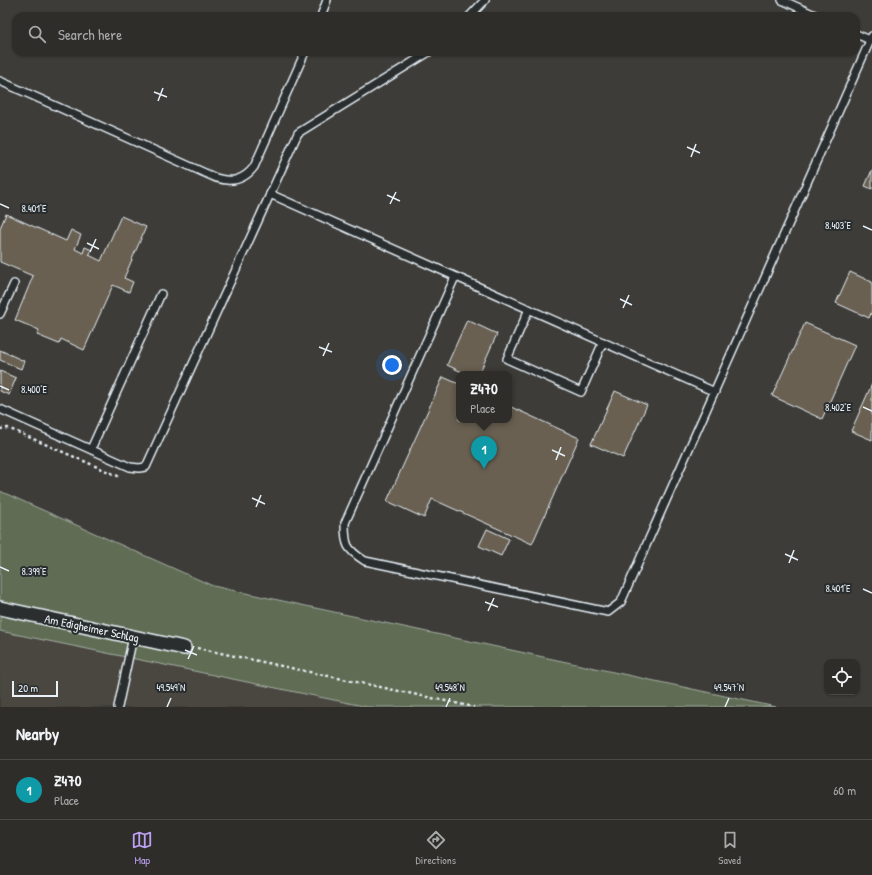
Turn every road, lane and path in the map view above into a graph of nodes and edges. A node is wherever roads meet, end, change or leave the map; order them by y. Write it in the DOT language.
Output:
graph roads {
  1 [pos="327,0"];
  2 [pos="485,0"];
  3 [pos="782,0"];
  4 [pos="322,12"];
  5 [pos="474,12"];
  6 [pos="808,12"];
  7 [pos="860,35"];
  8 [pos="871,38"];
  9 [pos="303,56"];
  10 [pos="423,56"];
  11 [pos="0,81"];
  12 [pos="270,194"];
  13 [pos="455,277"];
  14 [pos="14,284"];
  15 [pos="161,294"];
  16 [pos="529,309"];
  17 [pos="0,314"];
  18 [pos="603,342"];
  19 [pos="715,392"];
  20 [pos="0,409"];
  21 [pos="0,429"];
  22 [pos="91,449"];
  23 [pos="123,464"];
  24 [pos="0,608"];
  25 [pos="133,638"];
  26 [pos="184,648"];
  27 [pos="118,707"];
  28 [pos="474,707"];
  1 -- 4 [label="lane"];
  2 -- 5 [label="lane"];
  3 -- 6 [label="lane"];
  7 -- 8 [label="lane"];
  8 -- 19 [label="lane"];
  9 -- 11 [label="lane"];
  10 -- 12 [label="lane"];
  12 -- 13 [label="lane"];
  12 -- 23 [label="lane"];
  13 -- 16 [label="lane"];
  13 -- 19 [label="lane"];
  14 -- 17 [label="lane"];
  15 -- 22 [label="lane"];
  16 -- 18 [label="lane"];
  16 -- 18 [label="lane"];
  18 -- 19 [label="lane"];
  20 -- 22 [label="lane"];
  21 -- 23 [label="path"];
  22 -- 23 [label="lane"];
  24 -- 25 [label="street, Am Edigheimer Schlag"];
  25 -- 26 [label="street, Am Edigheimer Schlag"];
  25 -- 27 [label="lane"];
  26 -- 28 [label="path"];
}
